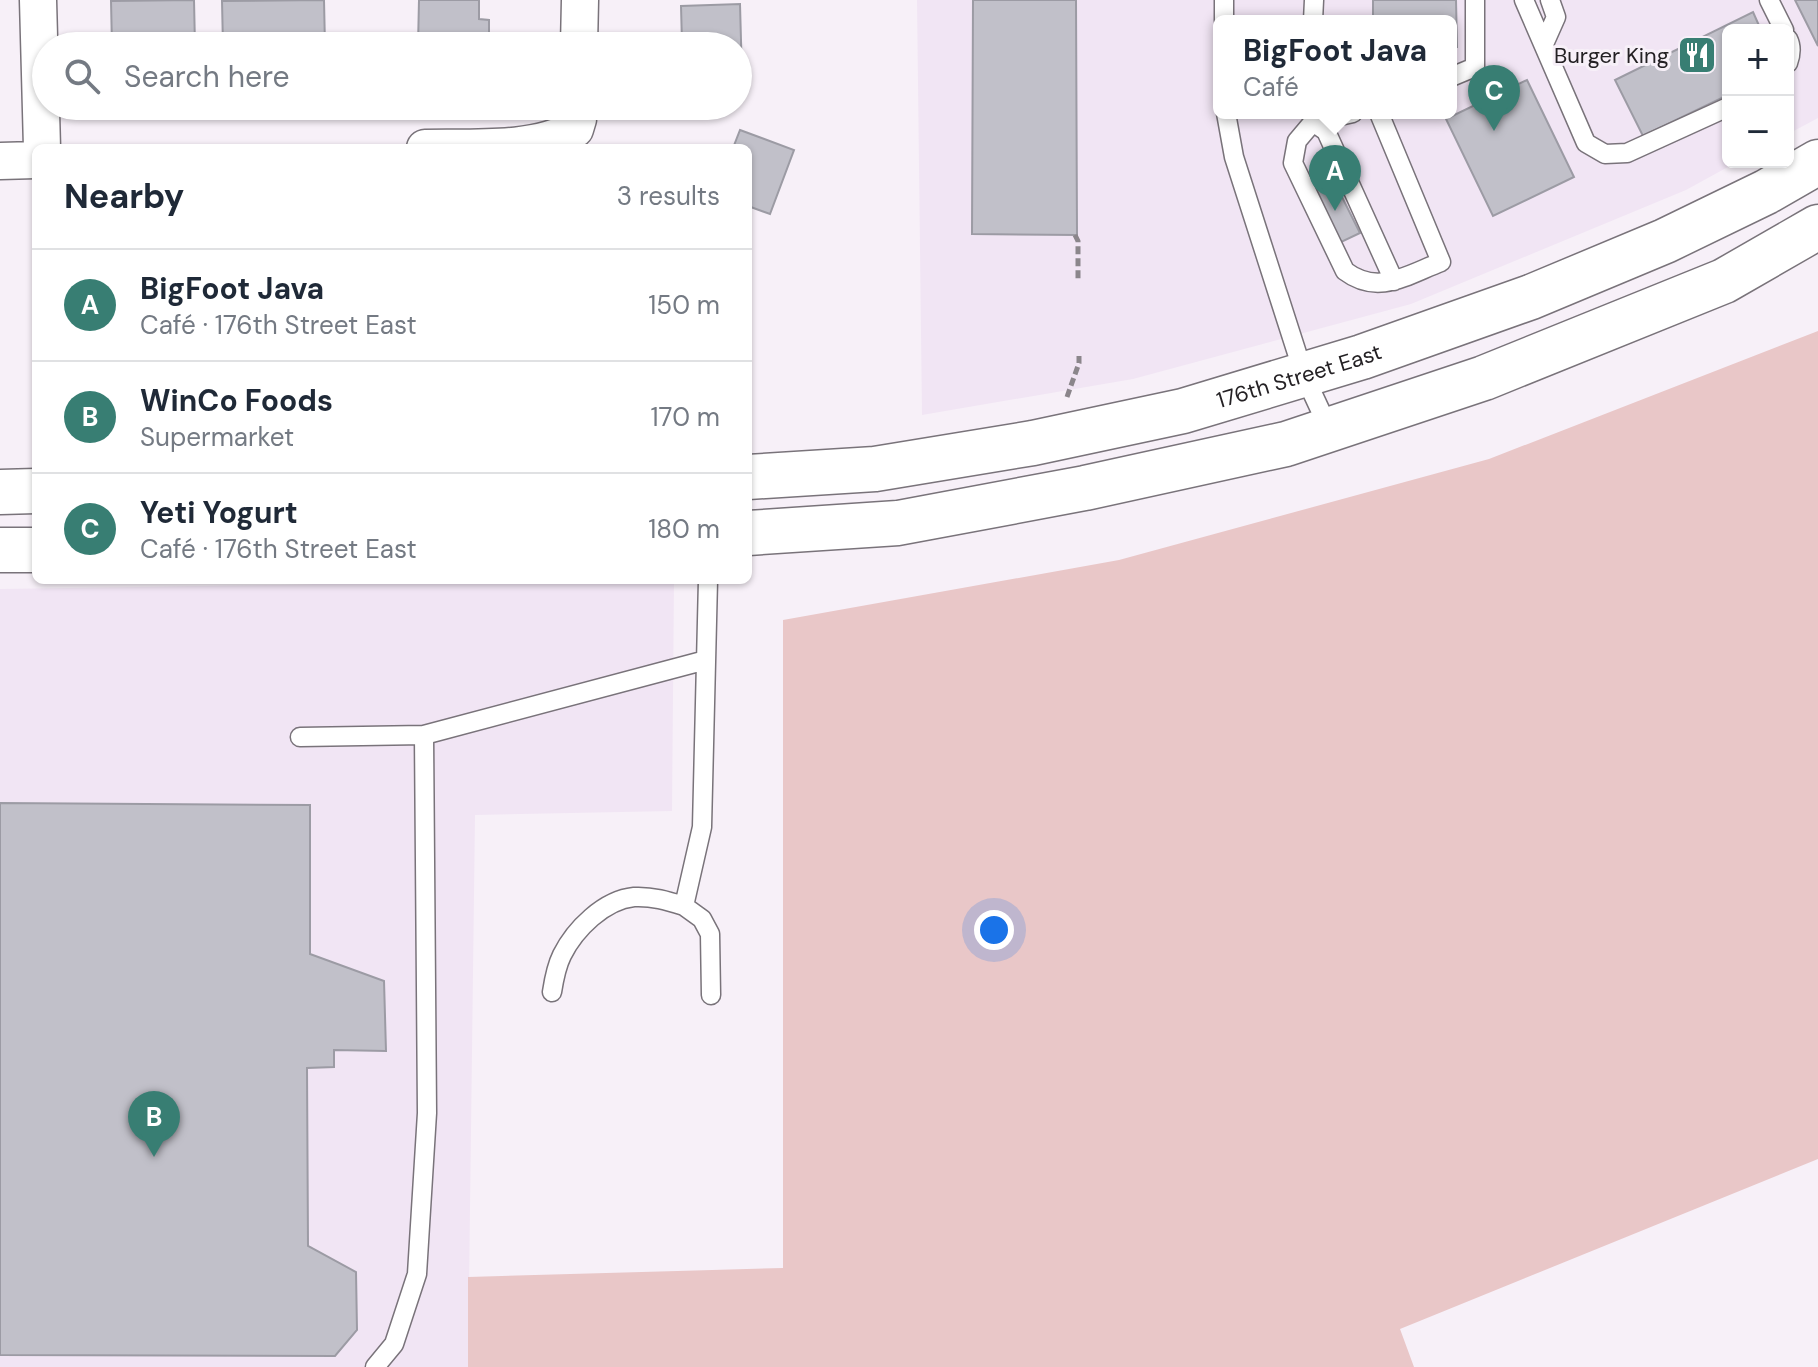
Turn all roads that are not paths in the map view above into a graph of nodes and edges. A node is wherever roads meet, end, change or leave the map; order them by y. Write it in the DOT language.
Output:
graph roads {
  1 [pos="38,0"];
  2 [pos="580,0"];
  3 [pos="1475,0"];
  4 [pos="1524,0"];
  5 [pos="1550,0"];
  6 [pos="1769,0"];
  7 [pos="1781,24"];
  8 [pos="39,32"];
  9 [pos="579,32"];
  10 [pos="1544,44"];
  11 [pos="1457,74"];
  12 [pos="1722,110"];
  13 [pos="1227,119"];
  14 [pos="1312,119"];
  15 [pos="1315,119"];
  16 [pos="1381,119"];
  17 [pos="41,120"];
  18 [pos="577,120"];
  19 [pos="42,144"];
  20 [pos="530,144"];
  21 [pos="32,160"];
  22 [pos="0,161"];
  23 [pos="1818,162"];
  24 [pos="1818,227"];
  25 [pos="1394,281"];
  26 [pos="1304,375"];
  27 [pos="1329,429"];
  28 [pos="752,477"];
  29 [pos="32,491"];
  30 [pos="0,492"];
  31 [pos="752,533"];
  32 [pos="0,550"];
  33 [pos="32,550"];
  34 [pos="708,584"];
  35 [pos="706,660"];
  36 [pos="424,735"];
  37 [pos="300,737"];
  38 [pos="684,906"];
  39 [pos="552,992"];
  40 [pos="711,995"];
  41 [pos="375,1367"];
  1 -- 8 [label="street"];
  2 -- 9 [label="street"];
  3 -- 11 [label="lane"];
  4 -- 10 [label="lane"];
  5 -- 10 [label="lane"];
  6 -- 7 [label="lane"];
  10 -- 12 [label="lane"];
  13 -- 26 [label="lane"];
  14 -- 25 [label="lane"];
  15 -- 25 [label="lane"];
  16 -- 25 [label="lane"];
  17 -- 19 [label="street"];
  18 -- 20 [label="street"];
  21 -- 22 [label="street"];
  23 -- 26 [label="main road, 176th Street East"];
  24 -- 27 [label="main road"];
  26 -- 27 [label="lane"];
  26 -- 28 [label="main road, 176th Street East"];
  27 -- 31 [label="main road"];
  29 -- 30 [label="main road"];
  32 -- 33 [label="main road"];
  34 -- 35 [label="lane"];
  35 -- 36 [label="lane"];
  35 -- 38 [label="lane"];
  36 -- 37 [label="lane"];
  36 -- 41 [label="lane"];
  38 -- 39 [label="lane"];
  38 -- 40 [label="lane"];
}
